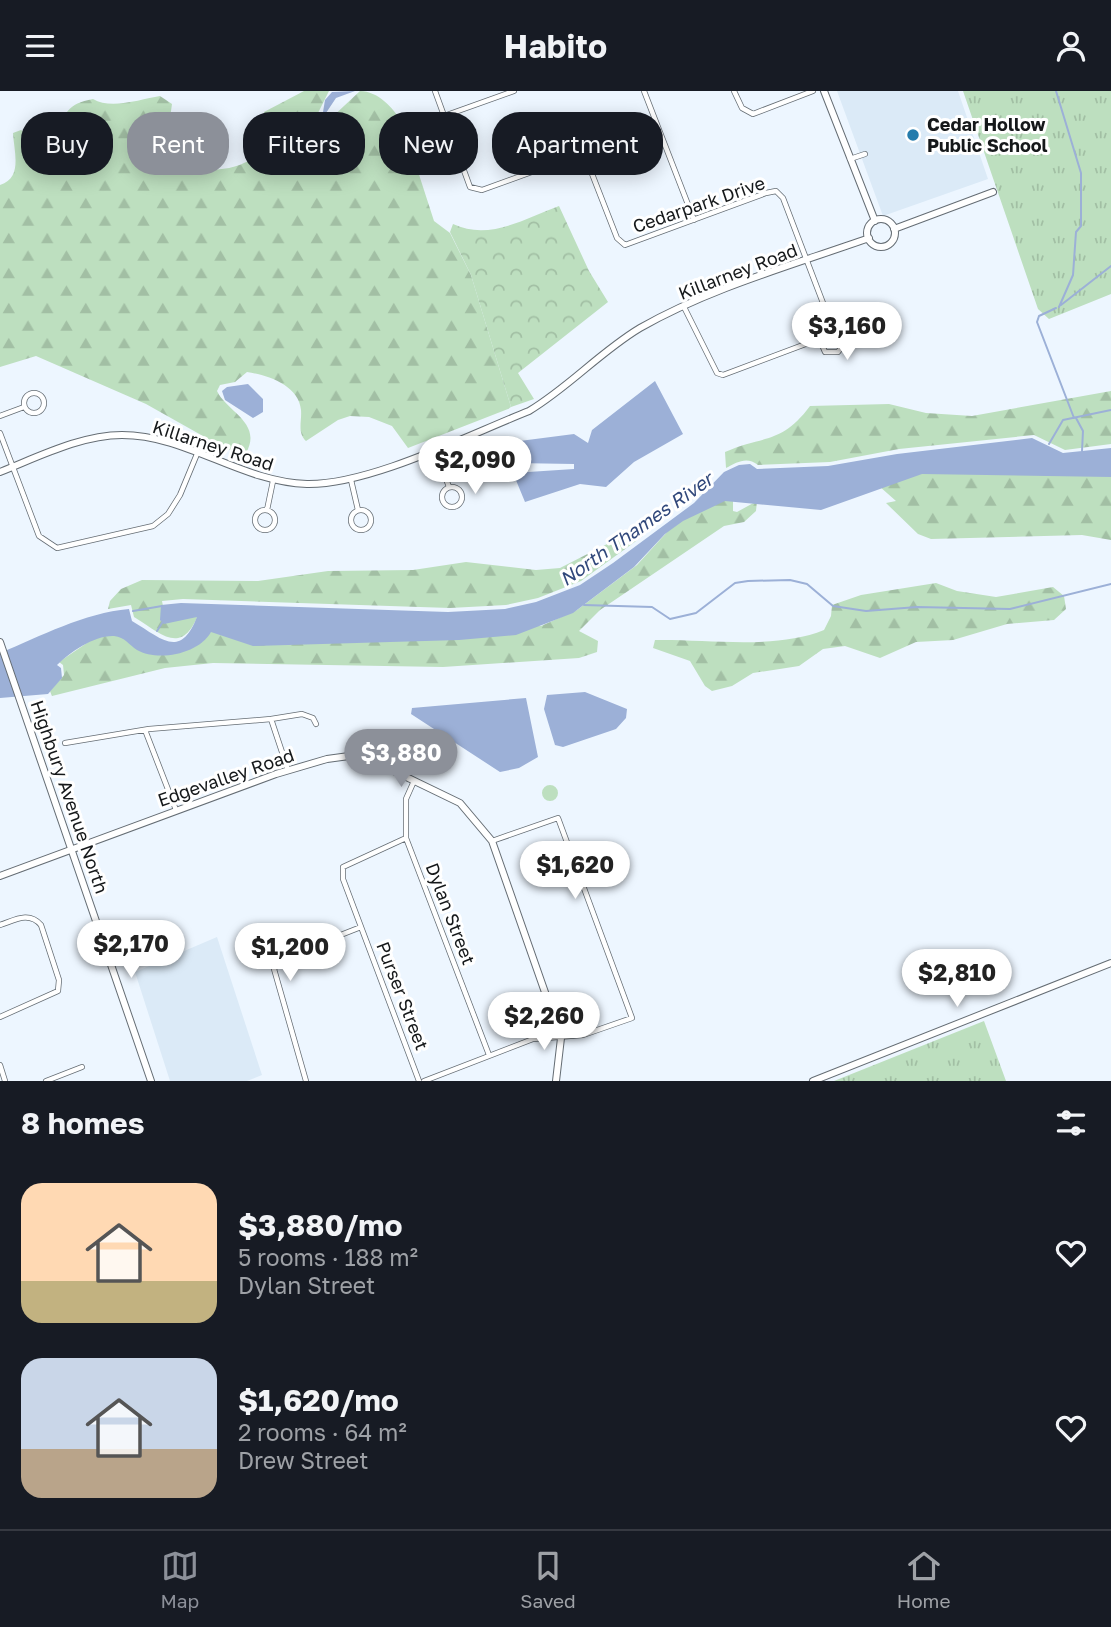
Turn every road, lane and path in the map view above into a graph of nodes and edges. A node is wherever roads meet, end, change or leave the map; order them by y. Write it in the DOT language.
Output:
graph roads {
  1 [pos="435,91"];
  2 [pos="514,91"];
  3 [pos="644,91"];
  4 [pos="734,91"];
  5 [pos="813,91"];
  6 [pos="824,91"];
  7 [pos="443,112"];
  8 [pos="455,112"];
  9 [pos="865,154"];
  10 [pos="850,159"];
  11 [pos="466,175"];
  12 [pos="993,192"];
  13 [pos="694,220"];
  14 [pos="875,221"];
  15 [pos="894,229"];
  16 [pos="869,238"];
  17 [pos="806,260"];
  18 [pos="684,307"];
  19 [pos="830,331"];
  20 [pos="820,340"];
  21 [pos="24,407"];
  22 [pos="0,417"];
  23 [pos="0,433"];
  24 [pos="435,449"];
  25 [pos="197,454"];
  26 [pos="12,467"];
  27 [pos="0,471"];
  28 [pos="351,480"];
  29 [pos="273,481"];
  30 [pos="449,487"];
  31 [pos="267,510"];
  32 [pos="358,510"];
  33 [pos="0,642"];
  34 [pos="271,719"];
  35 [pos="316,724"];
  36 [pos="145,730"];
  37 [pos="65,743"];
  38 [pos="288,770"];
  39 [pos="414,781"];
  40 [pos="176,810"];
  41 [pos="406,838"];
  42 [pos="492,841"];
  43 [pos="72,848"];
  44 [pos="0,876"];
  45 [pos="0,925"];
  46 [pos="361,927"];
  47 [pos="1111,963"];
  48 [pos="0,1017"];
  49 [pos="561,1038"];
  50 [pos="489,1055"];
  51 [pos="0,1065"];
  52 [pos="82,1067"];
  53 [pos="5,1081"];
  54 [pos="46,1081"];
  55 [pos="151,1081"];
  56 [pos="306,1081"];
  57 [pos="422,1081"];
  58 [pos="556,1081"];
  59 [pos="813,1081"];
  1 -- 7 [label="street, Cedarpark Drive"];
  2 -- 8 [label="street"];
  3 -- 13 [label="street"];
  4 -- 5 [label="street"];
  6 -- 10 [label="street"];
  9 -- 10 [label="street"];
  10 -- 14 [label="street"];
  11 -- 13 [label="street, Cedarpark Drive"];
  12 -- 15 [label="street"];
  13 -- 17 [label="street, Cedarpark Drive"];
  14 -- 15 [label="street"];
  14 -- 16 [label="street"];
  15 -- 16 [label="street"];
  16 -- 17 [label="street, Killarney Road"];
  17 -- 18 [label="street, Killarney Road"];
  17 -- 19 [label="street"];
  18 -- 20 [label="street"];
  18 -- 24 [label="street, Killarney Road"];
  19 -- 20 [label="street"];
  19 -- 20 [label="street"];
  21 -- 21 [label="street"];
  21 -- 22 [label="street"];
  23 -- 26 [label="street"];
  24 -- 28 [label="street, Killarney Road"];
  24 -- 30 [label="street"];
  25 -- 26 [label="street, Killarney Road"];
  25 -- 26 [label="street"];
  25 -- 29 [label="street, Killarney Road"];
  26 -- 27 [label="street, Killarney Road"];
  28 -- 29 [label="street, Killarney Road"];
  28 -- 32 [label="street"];
  29 -- 31 [label="street"];
  30 -- 30 [label="street"];
  31 -- 31 [label="street"];
  32 -- 32 [label="street"];
  33 -- 43 [label="street, Highbury Avenue North"];
  34 -- 35 [label="street"];
  34 -- 36 [label="street"];
  34 -- 38 [label="street"];
  36 -- 37 [label="street"];
  36 -- 40 [label="street"];
  38 -- 39 [label="street, Edgevalley Road"];
  38 -- 40 [label="street, Edgevalley Road"];
  39 -- 41 [label="street, Dylan Street"];
  39 -- 42 [label="street, Edgevalley Road"];
  40 -- 43 [label="street, Edgevalley Road"];
  41 -- 46 [label="street, Purser Street"];
  41 -- 50 [label="street, Dylan Street"];
  42 -- 49 [label="street, Edgevalley Road"];
  42 -- 49 [label="street"];
  43 -- 44 [label="street, Edgevalley Road"];
  43 -- 55 [label="street, Highbury Avenue North"];
  45 -- 48 [label="street"];
  46 -- 56 [label="street"];
  46 -- 57 [label="street, Purser Street"];
  47 -- 59 [label="street"];
  49 -- 50 [label="street"];
  49 -- 58 [label="street, Edgevalley Road"];
  50 -- 57 [label="street"];
  51 -- 53 [label="street"];
  52 -- 54 [label="street"];
}
